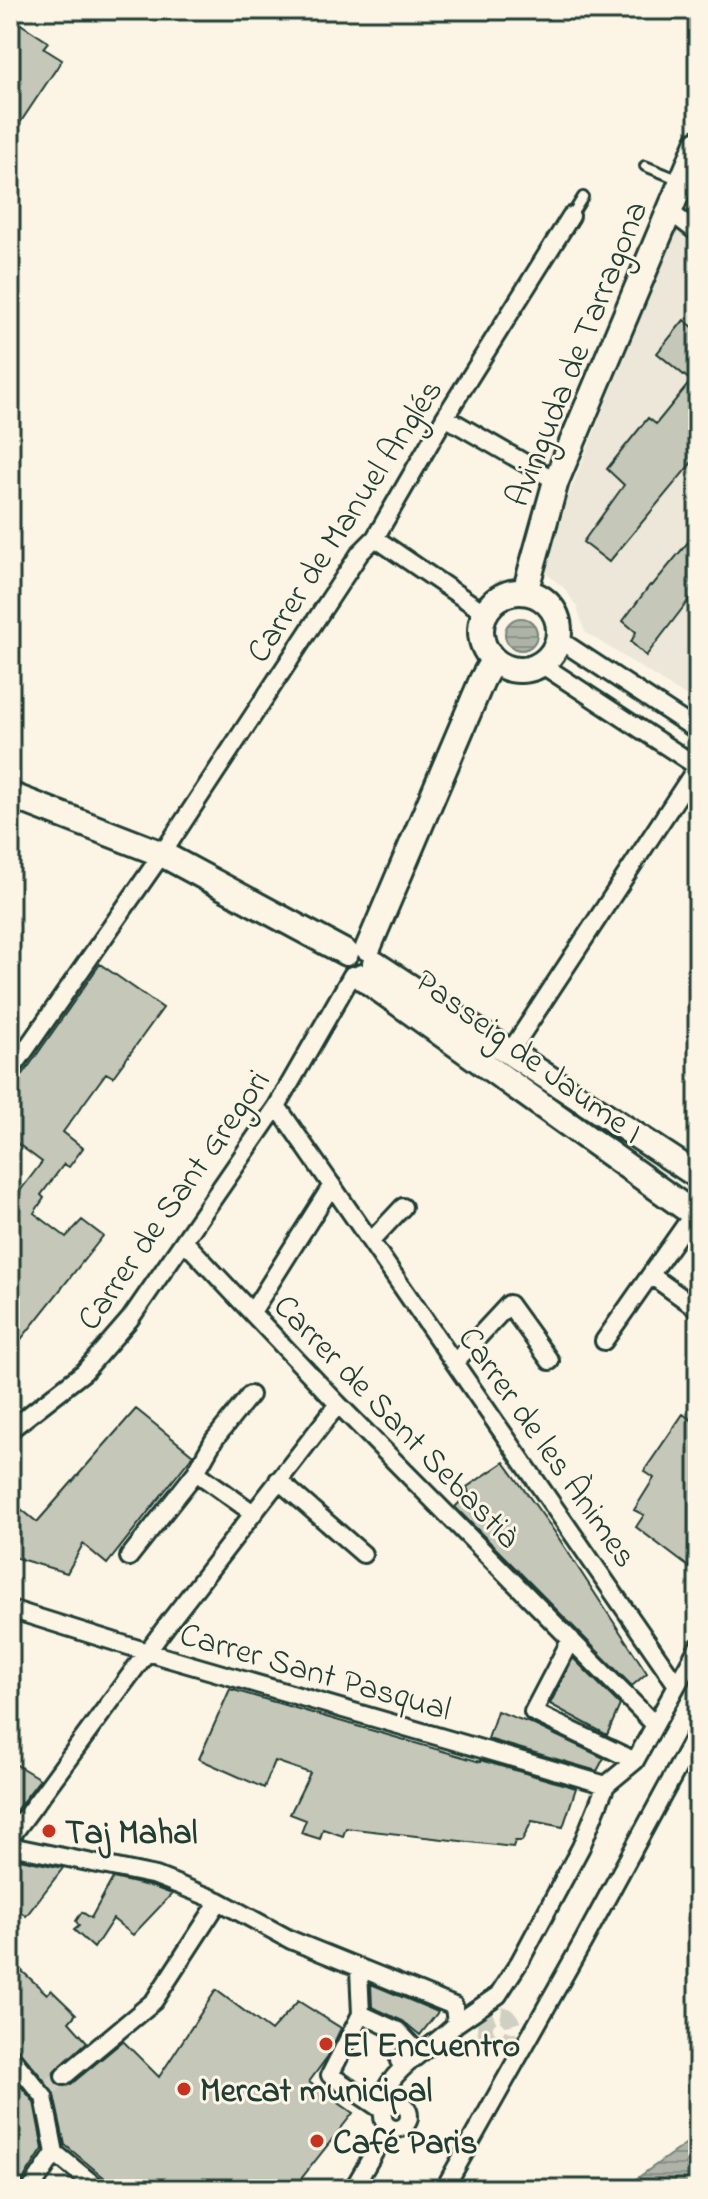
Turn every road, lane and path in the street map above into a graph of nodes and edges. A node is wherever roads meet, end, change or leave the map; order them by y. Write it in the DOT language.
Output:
graph roads {
  1 [pos="698,143"];
  2 [pos="645,166"];
  3 [pos="681,180"];
  4 [pos="583,197"];
  5 [pos="669,211"];
  6 [pos="571,216"];
  7 [pos="698,233"];
  8 [pos="445,417"];
  9 [pos="556,481"];
  10 [pos="375,538"];
  11 [pos="525,592"];
  12 [pos="485,613"];
  13 [pos="558,639"];
  14 [pos="493,660"];
  15 [pos="541,664"];
  16 [pos="698,731"];
  17 [pos="698,767"];
  18 [pos="10,795"];
  19 [pos="162,854"];
  20 [pos="360,964"];
  21 [pos="510,1052"];
  22 [pos="10,1072"];
  23 [pos="277,1106"];
  24 [pos="698,1176"];
  25 [pos="332,1185"];
  26 [pos="403,1207"];
  27 [pos="696,1216"];
  28 [pos="184,1241"];
  29 [pos="371,1241"];
  30 [pos="652,1276"];
  31 [pos="698,1309"];
  32 [pos="252,1312"];
  33 [pos="604,1341"];
  34 [pos="550,1361"];
  35 [pos="455,1362"];
  36 [pos="250,1395"];
  37 [pos="338,1404"];
  38 [pos="10,1430"];
  39 [pos="196,1472"];
  40 [pos="278,1480"];
  41 [pos="253,1513"];
  42 [pos="363,1554"];
  43 [pos="129,1557"];
  44 [pos="10,1609"];
  45 [pos="571,1639"];
  46 [pos="698,1647"];
  47 [pos="149,1652"];
  48 [pos="677,1685"];
  49 [pos="655,1725"];
  50 [pos="698,1730"];
  51 [pos="635,1761"];
  52 [pos="606,1785"];
  53 [pos="10,1838"];
  54 [pos="10,1846"];
  55 [pos="219,1901"];
  56 [pos="359,1970"];
  57 [pos="361,2014"];
  58 [pos="456,2024"];
  59 [pos="10,2056"];
  60 [pos="64,2076"];
  61 [pos="365,2099"];
  62 [pos="386,2115"];
  63 [pos="55,2153"];
  64 [pos="31,2189"];
  65 [pos="99,2189"];
  66 [pos="353,2189"];
  67 [pos="444,2189"];
  1 -- 3 [label="street, Avinguda de Tarragona"];
  2 -- 3 [label="lane"];
  3 -- 5 [label="street, Avinguda de Tarragona"];
  4 -- 6 [label="lane"];
  5 -- 7 [label="street"];
  5 -- 9 [label="street, Avinguda de Tarragona"];
  6 -- 8 [label="street, Carrer de Manuel Anglés"];
  8 -- 9 [label="street"];
  8 -- 10 [label="street, Carrer de Manuel Anglés"];
  9 -- 11 [label="street, Avinguda de Tarragona"];
  10 -- 12 [label="street"];
  10 -- 19 [label="street, Carrer de Manuel Anglés"];
  11 -- 12 [label="street"];
  11 -- 13 [label="street"];
  12 -- 14 [label="street"];
  13 -- 15 [label="street"];
  13 -- 16 [label="street"];
  14 -- 15 [label="street"];
  14 -- 20 [label="street"];
  15 -- 17 [label="street"];
  17 -- 21 [label="street"];
  18 -- 19 [label="street"];
  19 -- 20 [label="street"];
  19 -- 22 [label="street, Carrer de Manuel Anglés"];
  20 -- 21 [label="street, Passeig de Jaume I"];
  20 -- 23 [label="street, Carrer de Sant Gregori"];
  20 -- 27 [label="street, Passeig de Jaume I"];
  21 -- 24 [label="street, Passeig de Jaume I"];
  23 -- 25 [label="street, Carrer de les Ànimes"];
  23 -- 28 [label="street, Carrer de Sant Gregori"];
  25 -- 29 [label="street, Carrer de les Ànimes"];
  25 -- 32 [label="street"];
  26 -- 29 [label="street"];
  27 -- 30 [label="street"];
  28 -- 32 [label="street, Carrer de Sant Sebastià"];
  28 -- 38 [label="street, Carrer de Sant Gregori"];
  29 -- 35 [label="street, Carrer de les Ànimes"];
  30 -- 31 [label="street"];
  30 -- 33 [label="street"];
  32 -- 37 [label="street, Carrer de Sant Sebastià"];
  34 -- 35 [label="street, Carrer de les Ànimes"];
  35 -- 48 [label="street, Carrer de les Ànimes"];
  36 -- 39 [label="street"];
  37 -- 40 [label="street"];
  37 -- 45 [label="street, Carrer de Sant Sebastià"];
  39 -- 41 [label="street"];
  39 -- 43 [label="street"];
  40 -- 41 [label="street"];
  40 -- 42 [label="street"];
  41 -- 47 [label="street"];
  44 -- 47 [label="street, Carrer Sant Pasqual"];
  45 -- 49 [label="street, Carrer de Sant Sebastià"];
  45 -- 51 [label="street"];
  46 -- 48 [label="street"];
  47 -- 52 [label="street, Carrer Sant Pasqual"];
  47 -- 53 [label="street"];
  48 -- 49 [label="street"];
  49 -- 51 [label="street"];
  50 -- 67 [label="street"];
  51 -- 52 [label="street"];
  52 -- 58 [label="street"];
  54 -- 55 [label="street"];
  55 -- 56 [label="street"];
  55 -- 60 [label="street"];
  56 -- 57 [label="street"];
  56 -- 58 [label="street"];
  57 -- 61 [label="street"];
  57 -- 61 [label="street"];
  58 -- 62 [label="street"];
  59 -- 63 [label="street"];
  61 -- 62 [label="street"];
  62 -- 66 [label="street"];
  63 -- 64 [label="street"];
  63 -- 65 [label="street"];
}
